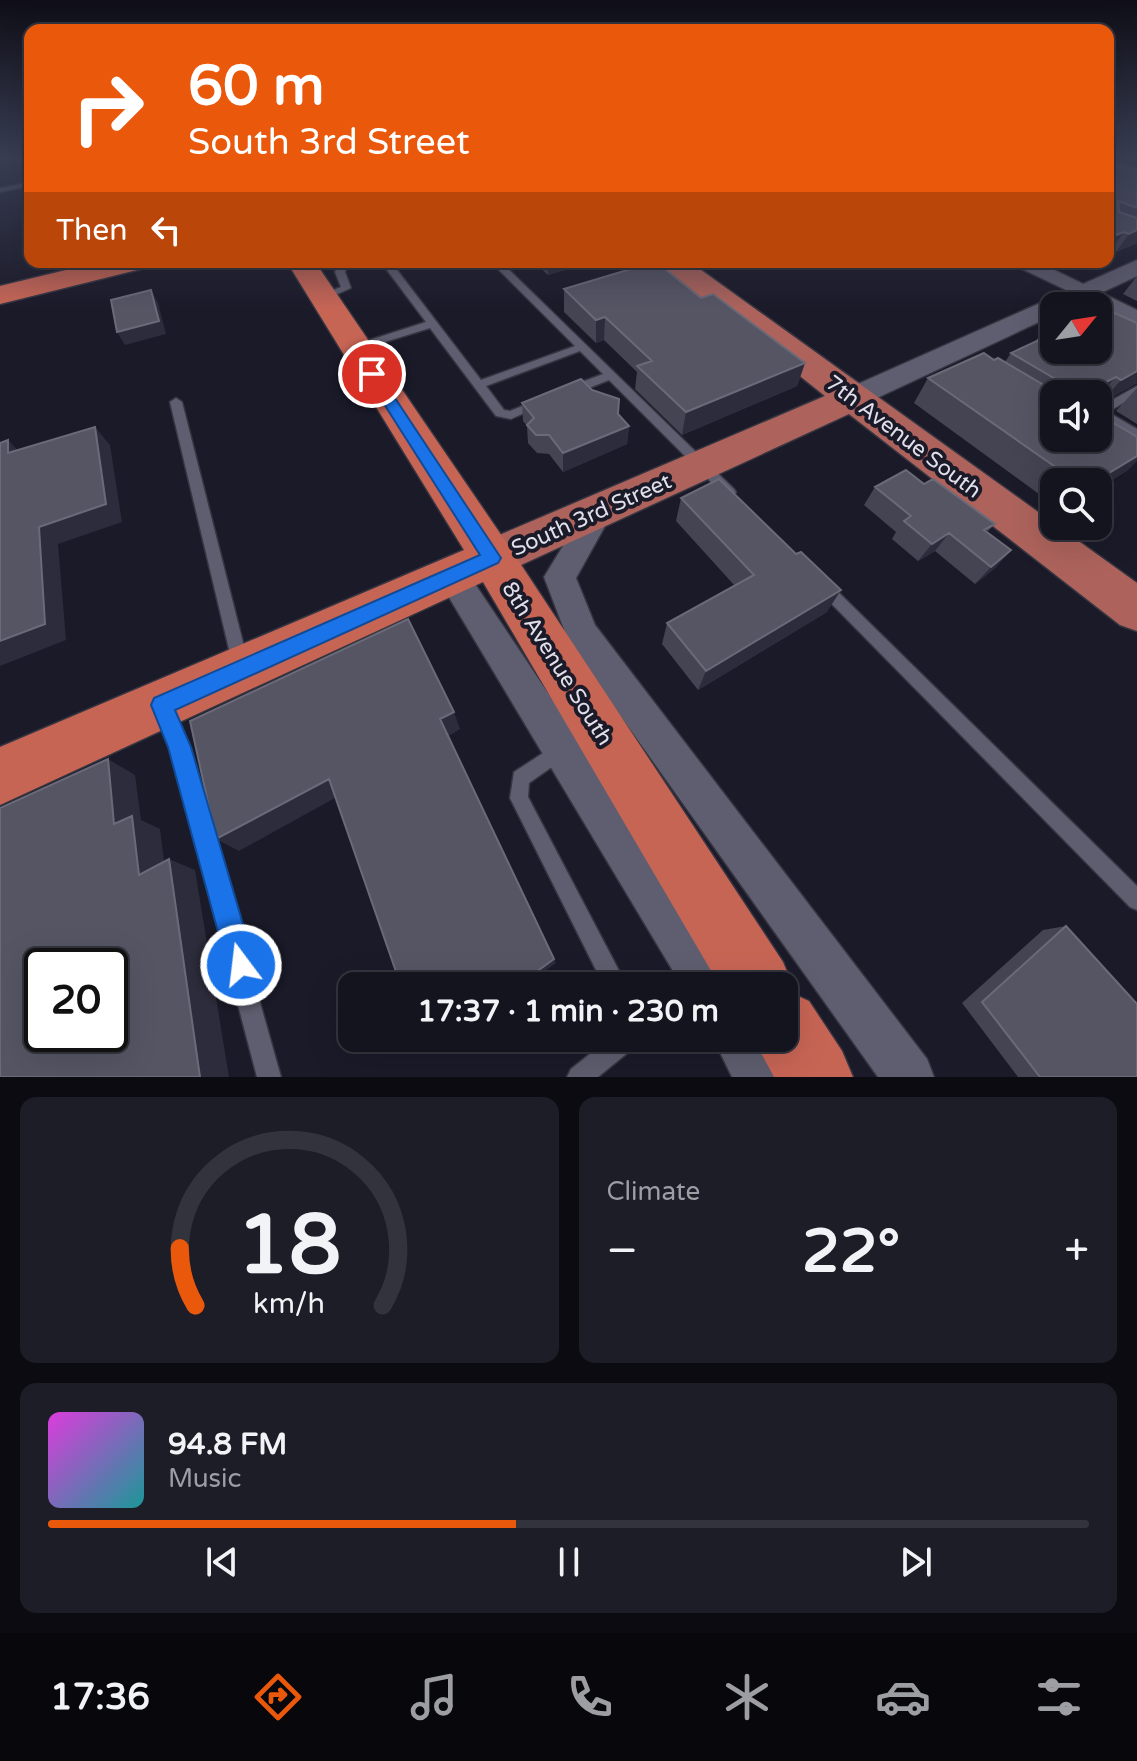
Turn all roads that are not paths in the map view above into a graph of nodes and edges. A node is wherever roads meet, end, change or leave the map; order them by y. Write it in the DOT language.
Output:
graph roads {
  1 [pos="1137,267"];
  2 [pos="110,268"];
  3 [pos="305,268"];
  4 [pos="342,268"];
  5 [pos="390,268"];
  6 [pos="502,268"];
  7 [pos="679,268"];
  8 [pos="1035,268"];
  9 [pos="1083,292"];
  10 [pos="0,295"];
  11 [pos="323,297"];
  12 [pos="1112,306"];
  13 [pos="1040,314"];
  14 [pos="1137,318"];
  15 [pos="432,324"];
  16 [pos="581,347"];
  17 [pos="355,348"];
  18 [pos="610,375"];
  19 [pos="478,385"];
  20 [pos="1137,390"];
  21 [pos="852,398"];
  22 [pos="176,402"];
  23 [pos="1112,404"];
  24 [pos="1112,420"];
  25 [pos="1137,434"];
  26 [pos="701,465"];
  27 [pos="735,498"];
  28 [pos="600,510"];
  29 [pos="472,566"];
  30 [pos="813,576"];
  31 [pos="1137,610"];
  32 [pos="242,669"];
  33 [pos="162,705"];
  34 [pos="563,748"];
  35 [pos="0,776"];
  36 [pos="1137,900"];
  37 [pos="609,972"];
  38 [pos="695,972"];
  39 [pos="749,972"];
  40 [pos="798,1048"];
  41 [pos="610,1052"];
  42 [pos="746,1052"];
  43 [pos="269,1077"];
  44 [pos="579,1077"];
  45 [pos="760,1077"];
  46 [pos="816,1077"];
  47 [pos="909,1077"];
  1 -- 9 [label="street, South 3rd Street"];
  2 -- 10 [label="highway"];
  3 -- 11 [label="highway, 8th Avenue South"];
  4 -- 11 [label="lane"];
  5 -- 15 [label="lane"];
  6 -- 16 [label="lane"];
  7 -- 21 [label="main road, 7th Avenue South"];
  8 -- 9 [label="street"];
  11 -- 17 [label="highway, 8th Avenue South"];
  12 -- 14 [label="street"];
  13 -- 21 [label="street, South 3rd Street"];
  15 -- 17 [label="lane"];
  15 -- 19 [label="lane"];
  16 -- 18 [label="lane"];
  16 -- 19 [label="lane"];
  17 -- 29 [label="highway, 8th Avenue South"];
  18 -- 19 [label="lane"];
  18 -- 26 [label="lane"];
  20 -- 23 [label="lane"];
  21 -- 26 [label="main road, South 3rd Street"];
  21 -- 31 [label="main road, 7th Avenue South"];
  22 -- 32 [label="lane"];
  24 -- 25 [label="lane"];
  26 -- 27 [label="lane"];
  26 -- 28 [label="main road, South 3rd Street"];
  28 -- 29 [label="main road, South 3rd Street"];
  28 -- 47 [label="street, 8th Avenue South"];
  29 -- 32 [label="highway, South 3rd Street"];
  29 -- 34 [label="street, 8th Avenue South"];
  29 -- 39 [label="highway, 8th Avenue South"];
  30 -- 36 [label="lane"];
  32 -- 33 [label="highway, South 3rd Street"];
  33 -- 35 [label="highway, South 3rd Street"];
  33 -- 43 [label="lane"];
  34 -- 37 [label="lane"];
  34 -- 38 [label="street, 8th Avenue South"];
  40 -- 46 [label="highway"];
  41 -- 44 [label="lane"];
  42 -- 45 [label="street"];
}
